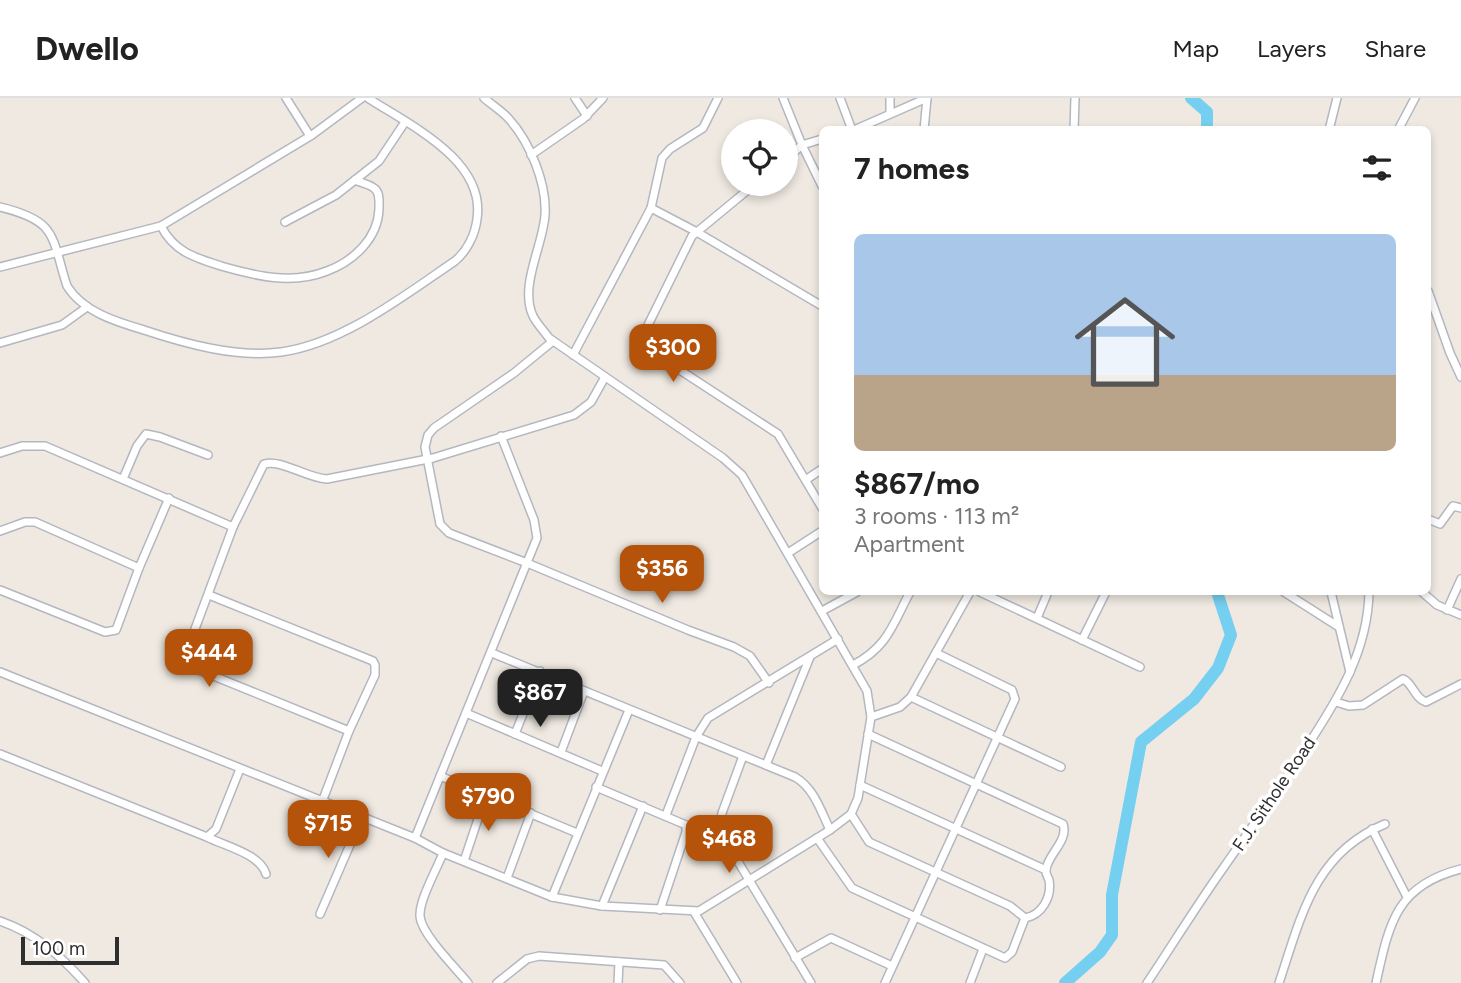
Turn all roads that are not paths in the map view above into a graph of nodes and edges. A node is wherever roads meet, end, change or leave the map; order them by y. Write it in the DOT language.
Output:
graph roads {
  1 [pos="286,98"];
  2 [pos="362,98"];
  3 [pos="368,98"];
  4 [pos="484,98"];
  5 [pos="575,98"];
  6 [pos="604,98"];
  7 [pos="718,98"];
  8 [pos="783,98"];
  9 [pos="840,98"];
  10 [pos="890,98"];
  11 [pos="927,98"];
  12 [pos="1075,98"];
  13 [pos="1337,98"];
  14 [pos="1415,98"];
  15 [pos="890,113"];
  16 [pos="587,116"];
  17 [pos="405,122"];
  18 [pos="851,126"];
  19 [pos="862,126"];
  20 [pos="924,126"];
  21 [pos="1074,126"];
  22 [pos="1330,126"];
  23 [pos="1400,126"];
  24 [pos="310,136"];
  25 [pos="819,140"];
  26 [pos="802,145"];
  27 [pos="798,148"];
  28 [pos="531,155"];
  29 [pos="355,180"];
  30 [pos="819,180"];
  31 [pos="740,196"];
  32 [pos="0,207"];
  33 [pos="651,208"];
  34 [pos="285,222"];
  35 [pos="161,226"];
  36 [pos="695,231"];
  37 [pos="58,253"];
  38 [pos="0,267"];
  39 [pos="1431,300"];
  40 [pos="819,304"];
  41 [pos="87,307"];
  42 [pos="553,341"];
  43 [pos="0,343"];
  44 [pos="573,355"];
  45 [pos="605,377"];
  46 [pos="1461,377"];
  47 [pos="500,436"];
  48 [pos="0,453"];
  49 [pos="208,455"];
  50 [pos="429,459"];
  51 [pos="819,472"];
  52 [pos="122,479"];
  53 [pos="807,479"];
  54 [pos="169,498"];
  55 [pos="819,502"];
  56 [pos="1461,508"];
  57 [pos="1431,520"];
  58 [pos="233,527"];
  59 [pos="0,531"];
  60 [pos="819,533"];
  61 [pos="788,553"];
  62 [pos="527,563"];
  63 [pos="139,568"];
  64 [pos="1461,579"];
  65 [pos="0,590"];
  66 [pos="209,595"];
  67 [pos="851,595"];
  68 [pos="909,595"];
  69 [pos="968,595"];
  70 [pos="995,595"];
  71 [pos="1047,595"];
  72 [pos="1104,595"];
  73 [pos="1289,595"];
  74 [pos="1332,595"];
  75 [pos="1369,595"];
  76 [pos="1425,595"];
  77 [pos="1447,610"];
  78 [pos="822,611"];
  79 [pos="1461,615"];
  80 [pos="1037,618"];
  81 [pos="1340,627"];
  82 [pos="838,639"];
  83 [pos="1082,640"];
  84 [pos="492,653"];
  85 [pos="936,653"];
  86 [pos="811,656"];
  87 [pos="853,664"];
  88 [pos="1140,667"];
  89 [pos="540,671"];
  90 [pos="0,672"];
  91 [pos="1350,673"];
  92 [pos="769,683"];
  93 [pos="1461,684"];
  94 [pos="584,691"];
  95 [pos="911,697"];
  96 [pos="1336,702"];
  97 [pos="629,710"];
  98 [pos="466,713"];
  99 [pos="871,717"];
  100 [pos="349,731"];
  101 [pos="515,734"];
  102 [pos="868,734"];
  103 [pos="696,737"];
  104 [pos="997,738"];
  105 [pos="561,752"];
  106 [pos="0,754"];
  107 [pos="743,756"];
  108 [pos="766,765"];
  109 [pos="1061,767"];
  110 [pos="240,769"];
  111 [pos="602,771"];
  112 [pos="440,776"];
  113 [pos="976,783"];
  114 [pos="860,785"];
  115 [pos="596,787"];
  116 [pos="486,795"];
  117 [pos="321,802"];
  118 [pos="643,806"];
  119 [pos="531,813"];
  120 [pos="850,814"];
  121 [pos="666,815"];
  122 [pos="362,817"];
  123 [pos="1384,824"];
  124 [pos="955,827"];
  125 [pos="1372,829"];
  126 [pos="830,830"];
  127 [pos="577,834"];
  128 [pos="207,837"];
  129 [pos="415,838"];
  130 [pos="817,838"];
  131 [pos="443,853"];
  132 [pos="464,861"];
  133 [pos="1461,869"];
  134 [pos="1046,870"];
  135 [pos="934,873"];
  136 [pos="266,874"];
  137 [pos="507,878"];
  138 [pos="747,880"];
  139 [pos="552,897"];
  140 [pos="1407,897"];
  141 [pos="602,906"];
  142 [pos="660,910"];
  143 [pos="694,912"];
  144 [pos="320,914"];
  145 [pos="914,917"];
  146 [pos="1025,918"];
  147 [pos="0,921"];
  148 [pos="983,949"];
  149 [pos="795,958"];
  150 [pos="619,962"];
  151 [pos="892,966"];
  152 [pos="84,982"];
  153 [pos="468,983"];
  154 [pos="497,983"];
  155 [pos="618,983"];
  156 [pos="680,983"];
  157 [pos="737,983"];
  158 [pos="811,983"];
  159 [pos="885,983"];
  160 [pos="970,983"];
  161 [pos="1147,983"];
  162 [pos="1279,983"];
  163 [pos="1376,983"];
  1 -- 24 [label="street"];
  2 -- 24 [label="street"];
  3 -- 17 [label="street"];
  4 -- 28 [label="street"];
  5 -- 16 [label="street"];
  6 -- 16 [label="street"];
  7 -- 33 [label="street"];
  8 -- 26 [label="street"];
  9 -- 18 [label="street"];
  10 -- 15 [label="street"];
  11 -- 15 [label="street"];
  11 -- 20 [label="street"];
  12 -- 21 [label="street"];
  13 -- 22 [label="street"];
  14 -- 23 [label="street"];
  15 -- 19 [label="street"];
  16 -- 28 [label="street"];
  17 -- 29 [label="street"];
  17 -- 41 [label="street"];
  24 -- 35 [label="street"];
  25 -- 26 [label="street"];
  26 -- 27 [label="street"];
  26 -- 30 [label="street"];
  28 -- 42 [label="street"];
  29 -- 34 [label="street"];
  29 -- 35 [label="street"];
  31 -- 36 [label="street"];
  32 -- 37 [label="street"];
  33 -- 36 [label="street"];
  33 -- 44 [label="street"];
  35 -- 37 [label="street"];
  36 -- 40 [label="street"];
  36 -- 53 [label="street"];
  37 -- 38 [label="street"];
  37 -- 41 [label="street"];
  39 -- 46 [label="street"];
  41 -- 43 [label="street"];
  42 -- 44 [label="street"];
  42 -- 50 [label="street"];
  44 -- 45 [label="street"];
  45 -- 47 [label="street"];
  45 -- 61 [label="street"];
  47 -- 50 [label="street"];
  47 -- 62 [label="street"];
  48 -- 52 [label="street"];
  49 -- 52 [label="street"];
  50 -- 58 [label="street"];
  50 -- 62 [label="street"];
  51 -- 53 [label="street"];
  52 -- 54 [label="street"];
  53 -- 55 [label="street"];
  54 -- 58 [label="street"];
  54 -- 63 [label="street"];
  56 -- 57 [label="street"];
  58 -- 66 [label="street"];
  59 -- 63 [label="street"];
  60 -- 61 [label="street"];
  61 -- 78 [label="street"];
  62 -- 84 [label="street"];
  62 -- 92 [label="street"];
  63 -- 65 [label="street"];
  64 -- 77 [label="street"];
  66 -- 100 [label="street"];
  66 -- 100 [label="street"];
  67 -- 78 [label="street"];
  68 -- 87 [label="street"];
  69 -- 85 [label="street"];
  70 -- 80 [label="street"];
  71 -- 80 [label="street"];
  72 -- 83 [label="street"];
  73 -- 81 [label="street"];
  74 -- 81 [label="street"];
  75 -- 91 [label="street, F.J. Sithole Road"];
  76 -- 77 [label="street"];
  77 -- 79 [label="street"];
  78 -- 82 [label="street"];
  80 -- 83 [label="street"];
  81 -- 91 [label="street"];
  82 -- 86 [label="street"];
  82 -- 87 [label="street"];
  83 -- 88 [label="street"];
  84 -- 89 [label="street"];
  84 -- 98 [label="street"];
  85 -- 95 [label="street"];
  85 -- 104 [label="street"];
  86 -- 92 [label="street"];
  86 -- 108 [label="street"];
  87 -- 99 [label="street"];
  89 -- 94 [label="street"];
  89 -- 101 [label="street"];
  90 -- 110 [label="street"];
  91 -- 96 [label="street, F.J. Sithole Road"];
  92 -- 103 [label="street"];
  93 -- 96 [label="street"];
  94 -- 97 [label="street"];
  94 -- 105 [label="street"];
  95 -- 99 [label="street"];
  95 -- 104 [label="street"];
  96 -- 161 [label="street, F.J. Sithole Road"];
  97 -- 103 [label="street"];
  97 -- 111 [label="street"];
  98 -- 101 [label="street"];
  98 -- 112 [label="street"];
  99 -- 102 [label="street"];
  100 -- 117 [label="street"];
  101 -- 105 [label="street"];
  102 -- 113 [label="street"];
  102 -- 114 [label="street"];
  103 -- 107 [label="street"];
  103 -- 121 [label="street"];
  104 -- 109 [label="street"];
  104 -- 113 [label="street"];
  105 -- 111 [label="street"];
  106 -- 128 [label="street"];
  107 -- 108 [label="street"];
  107 -- 138 [label="street"];
  108 -- 126 [label="street"];
  110 -- 117 [label="street"];
  110 -- 128 [label="street"];
  111 -- 115 [label="street"];
  112 -- 116 [label="street"];
  112 -- 129 [label="street"];
  113 -- 124 [label="street"];
  113 -- 134 [label="street"];
  114 -- 120 [label="street"];
  114 -- 124 [label="street"];
  115 -- 118 [label="street"];
  115 -- 127 [label="street"];
  116 -- 119 [label="street"];
  116 -- 132 [label="street"];
  117 -- 122 [label="street"];
  118 -- 121 [label="street"];
  118 -- 141 [label="street"];
  119 -- 127 [label="street"];
  119 -- 137 [label="street"];
  120 -- 126 [label="street"];
  120 -- 135 [label="street"];
  121 -- 142 [label="street"];
  122 -- 129 [label="street"];
  122 -- 144 [label="street"];
  123 -- 125 [label="street"];
  124 -- 134 [label="street"];
  124 -- 135 [label="street"];
  125 -- 140 [label="street"];
  125 -- 162 [label="street"];
  126 -- 130 [label="street"];
  127 -- 139 [label="street"];
  128 -- 136 [label="street"];
  129 -- 131 [label="street"];
  130 -- 138 [label="street"];
  130 -- 145 [label="street"];
  131 -- 132 [label="street"];
  131 -- 153 [label="street"];
  132 -- 137 [label="street"];
  133 -- 140 [label="street"];
  134 -- 146 [label="street"];
  135 -- 145 [label="street"];
  135 -- 146 [label="street"];
  137 -- 139 [label="street"];
  138 -- 143 [label="street"];
  138 -- 149 [label="street"];
  139 -- 141 [label="street"];
  140 -- 163 [label="street"];
  141 -- 142 [label="street"];
  142 -- 143 [label="street"];
  143 -- 157 [label="street"];
  145 -- 148 [label="street"];
  145 -- 151 [label="street"];
  146 -- 148 [label="street"];
  147 -- 152 [label="street"];
  148 -- 160 [label="street"];
  149 -- 151 [label="street"];
  149 -- 158 [label="street"];
  150 -- 154 [label="street"];
  150 -- 155 [label="street"];
  150 -- 156 [label="street"];
  151 -- 159 [label="street"];
}
